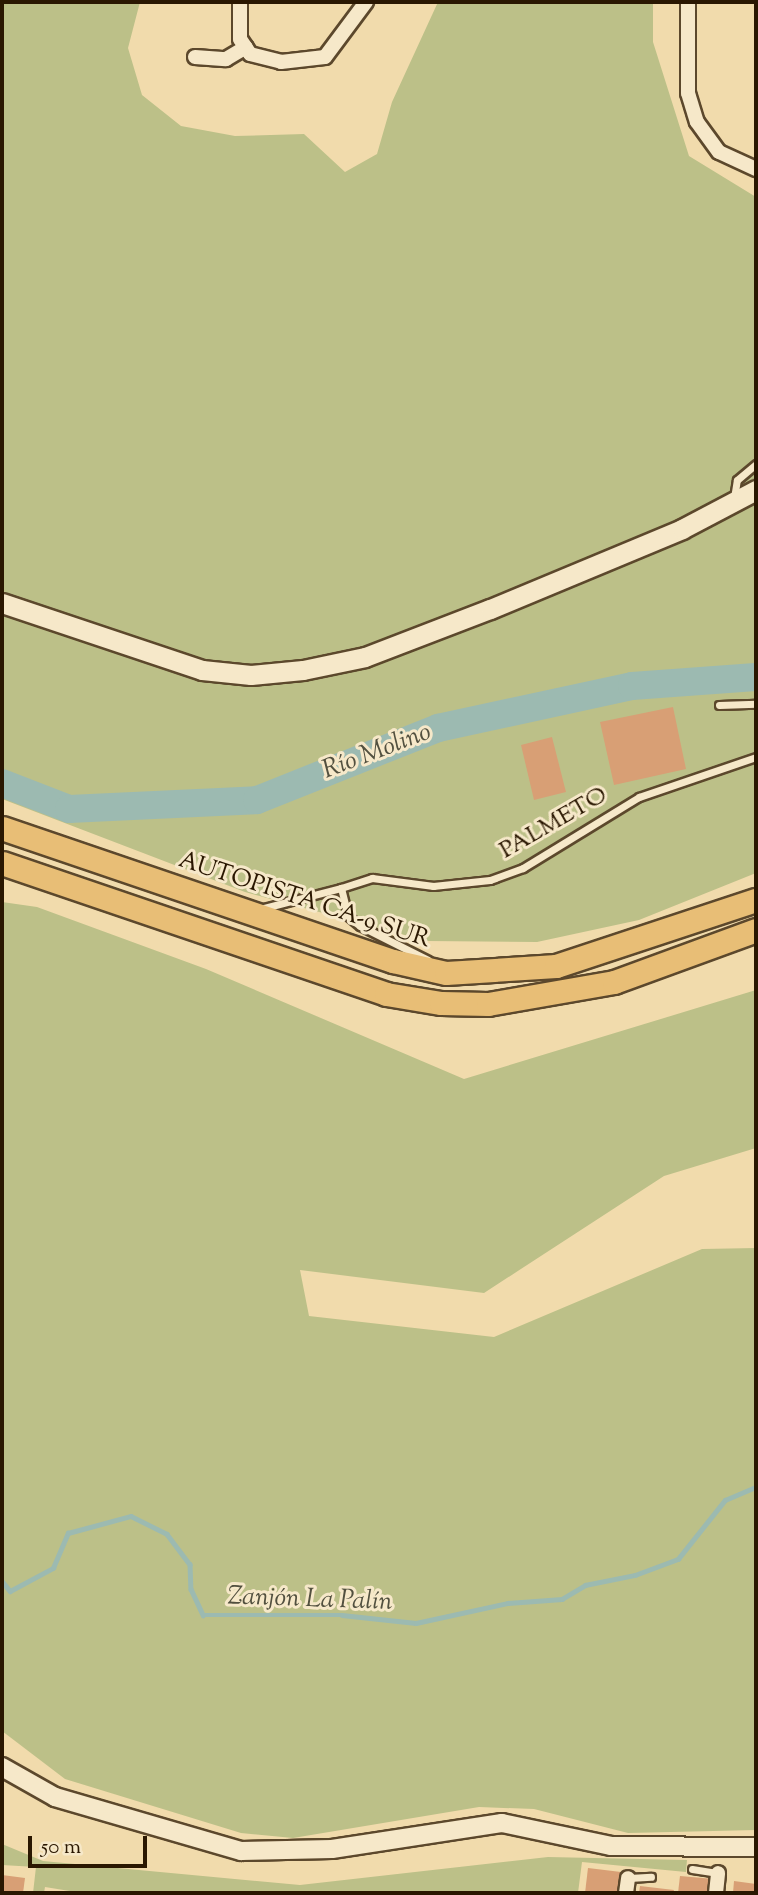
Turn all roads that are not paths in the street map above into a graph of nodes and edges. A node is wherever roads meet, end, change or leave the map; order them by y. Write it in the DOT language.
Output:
graph roads {
  1 [pos="240,2"];
  2 [pos="366,2"];
  3 [pos="688,2"];
  4 [pos="248,51"];
  5 [pos="195,57"];
  6 [pos="756,169"];
  7 [pos="756,464"];
  8 [pos="756,490"];
  9 [pos="733,499"];
  10 [pos="2,603"];
  11 [pos="756,704"];
  12 [pos="719,705"];
  13 [pos="756,757"];
  14 [pos="2,828"];
  15 [pos="2,863"];
  16 [pos="341,888"];
  17 [pos="756,900"];
  18 [pos="244,911"];
  19 [pos="756,930"];
  20 [pos="446,973"];
  21 [pos="2,1767"];
  22 [pos="756,1847"];
  23 [pos="692,1869"];
  24 [pos="718,1873"];
  25 [pos="651,1877"];
  26 [pos="627,1886"];
  27 [pos="716,1893"];
  1 -- 4 [label="street"];
  2 -- 4 [label="street"];
  3 -- 6 [label="street"];
  4 -- 5 [label="street"];
  7 -- 9 [label="lane"];
  8 -- 9 [label="main road"];
  9 -- 10 [label="main road"];
  11 -- 12 [label="lane"];
  13 -- 16 [label="lane, PALMETO"];
  14 -- 18 [label="highway, AUTOPISTA CA-9 SUR"];
  15 -- 19 [label="highway"];
  16 -- 18 [label="lane, PALMETO"];
  16 -- 20 [label="lane"];
  17 -- 20 [label="highway, AUTOPISTA CA-9 SUR"];
  18 -- 20 [label="highway, AUTOPISTA CA-9 SUR"];
  21 -- 22 [label="street"];
  23 -- 24 [label="lane"];
  24 -- 27 [label="street"];
  25 -- 26 [label="lane"];
}
